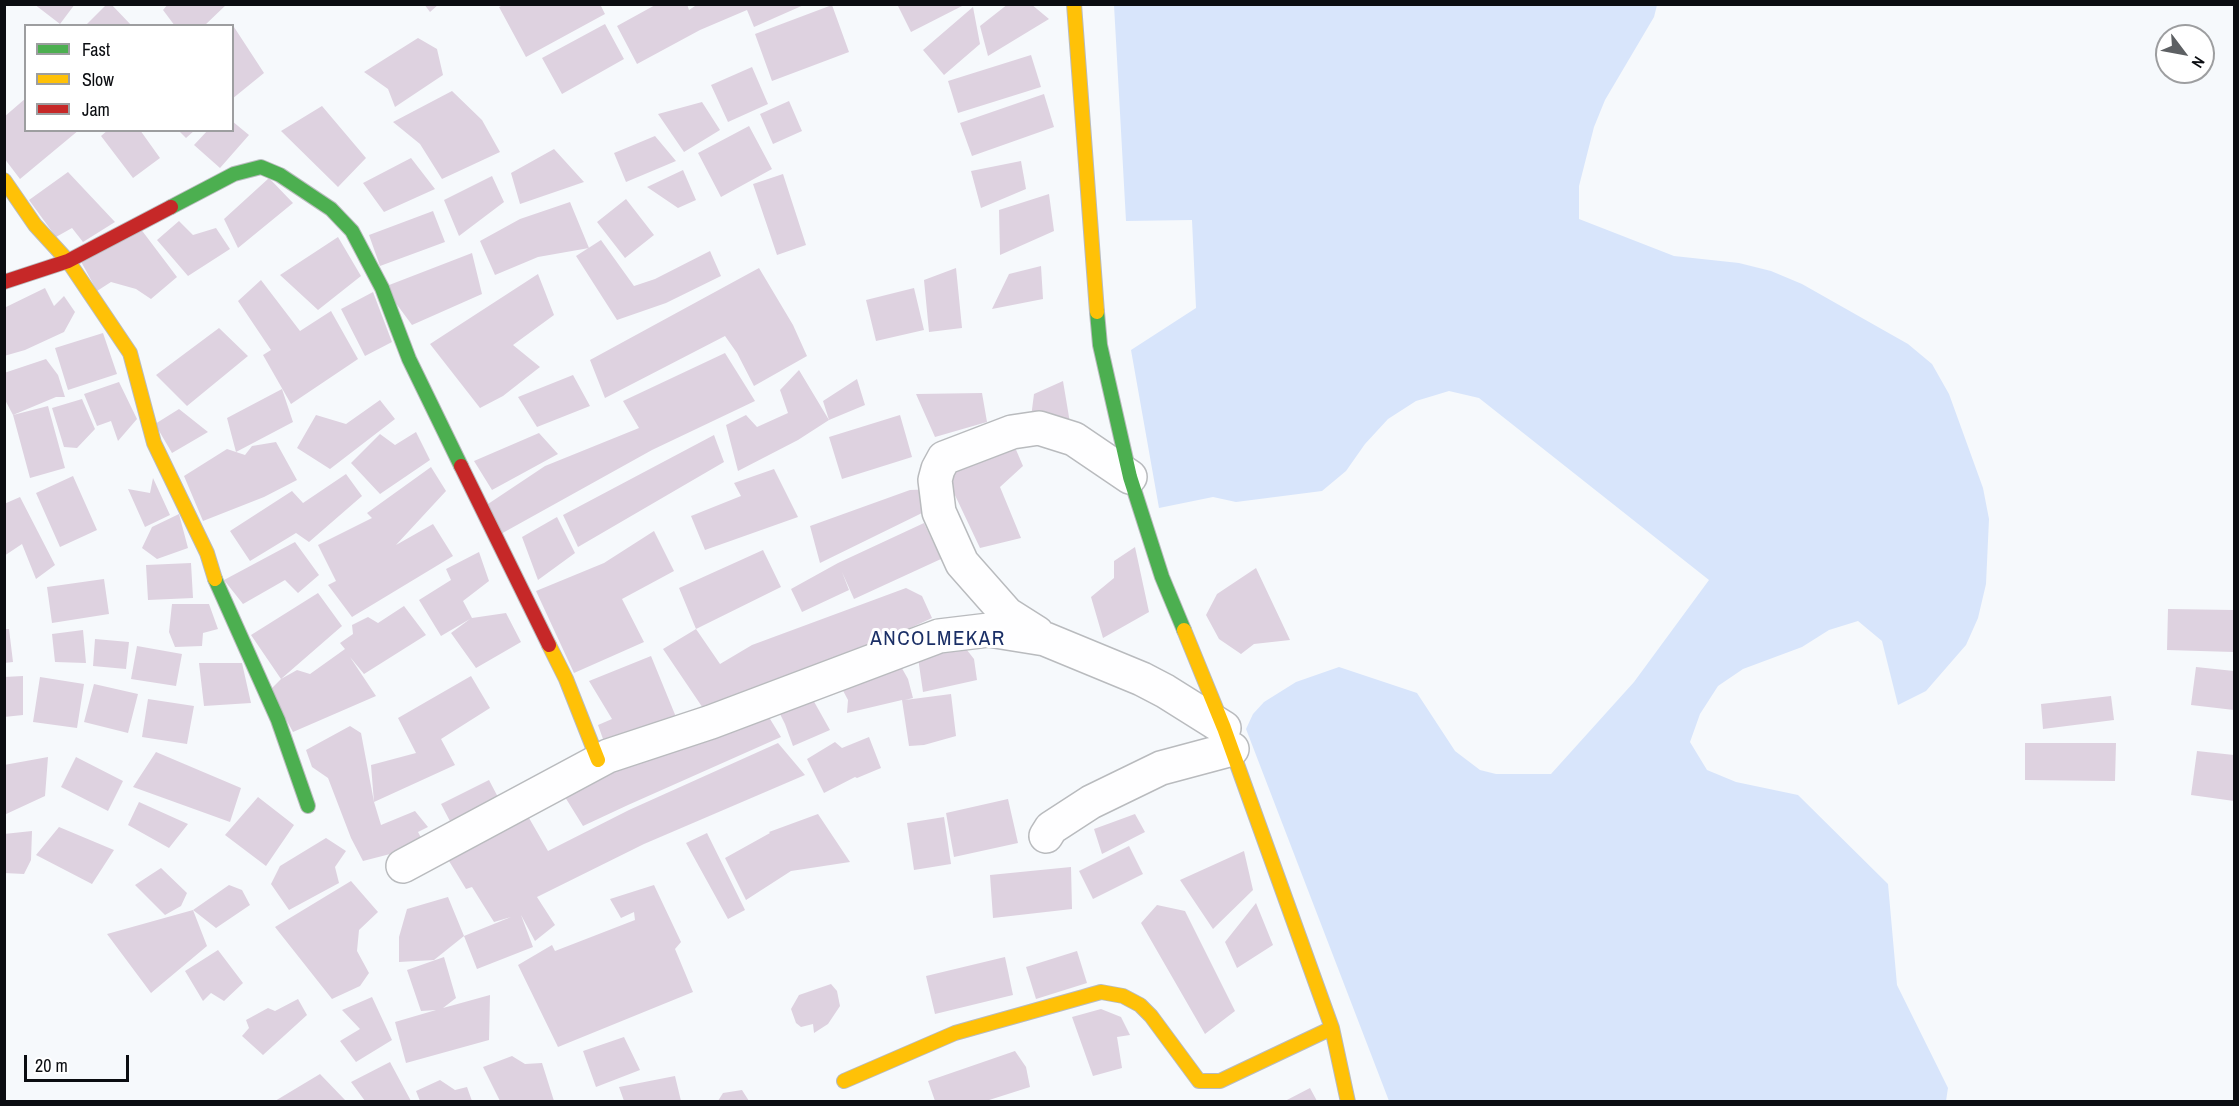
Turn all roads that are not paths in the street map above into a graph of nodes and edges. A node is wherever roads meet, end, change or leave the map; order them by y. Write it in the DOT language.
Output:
graph roads {
  1 [pos="1074,4"];
  2 [pos="4,180"];
  3 [pos="68,261"];
  4 [pos="4,282"];
  5 [pos="1131,477"];
  6 [pos="1045,639"];
  7 [pos="1228,739"];
  8 [pos="598,760"];
  9 [pos="308,806"];
  10 [pos="1046,836"];
  11 [pos="403,866"];
  12 [pos="1332,1028"];
  13 [pos="844,1081"];
  14 [pos="1348,1101"];
  1 -- 5 [label="street"];
  2 -- 3 [label="street"];
  3 -- 4 [label="street"];
  3 -- 8 [label="street"];
  3 -- 9 [label="street"];
  5 -- 6 [label="street"];
  5 -- 7 [label="street"];
  6 -- 7 [label="street"];
  6 -- 8 [label="street"];
  7 -- 10 [label="street"];
  7 -- 12 [label="street"];
  8 -- 11 [label="street"];
  12 -- 13 [label="street"];
  12 -- 14 [label="street"];
}
